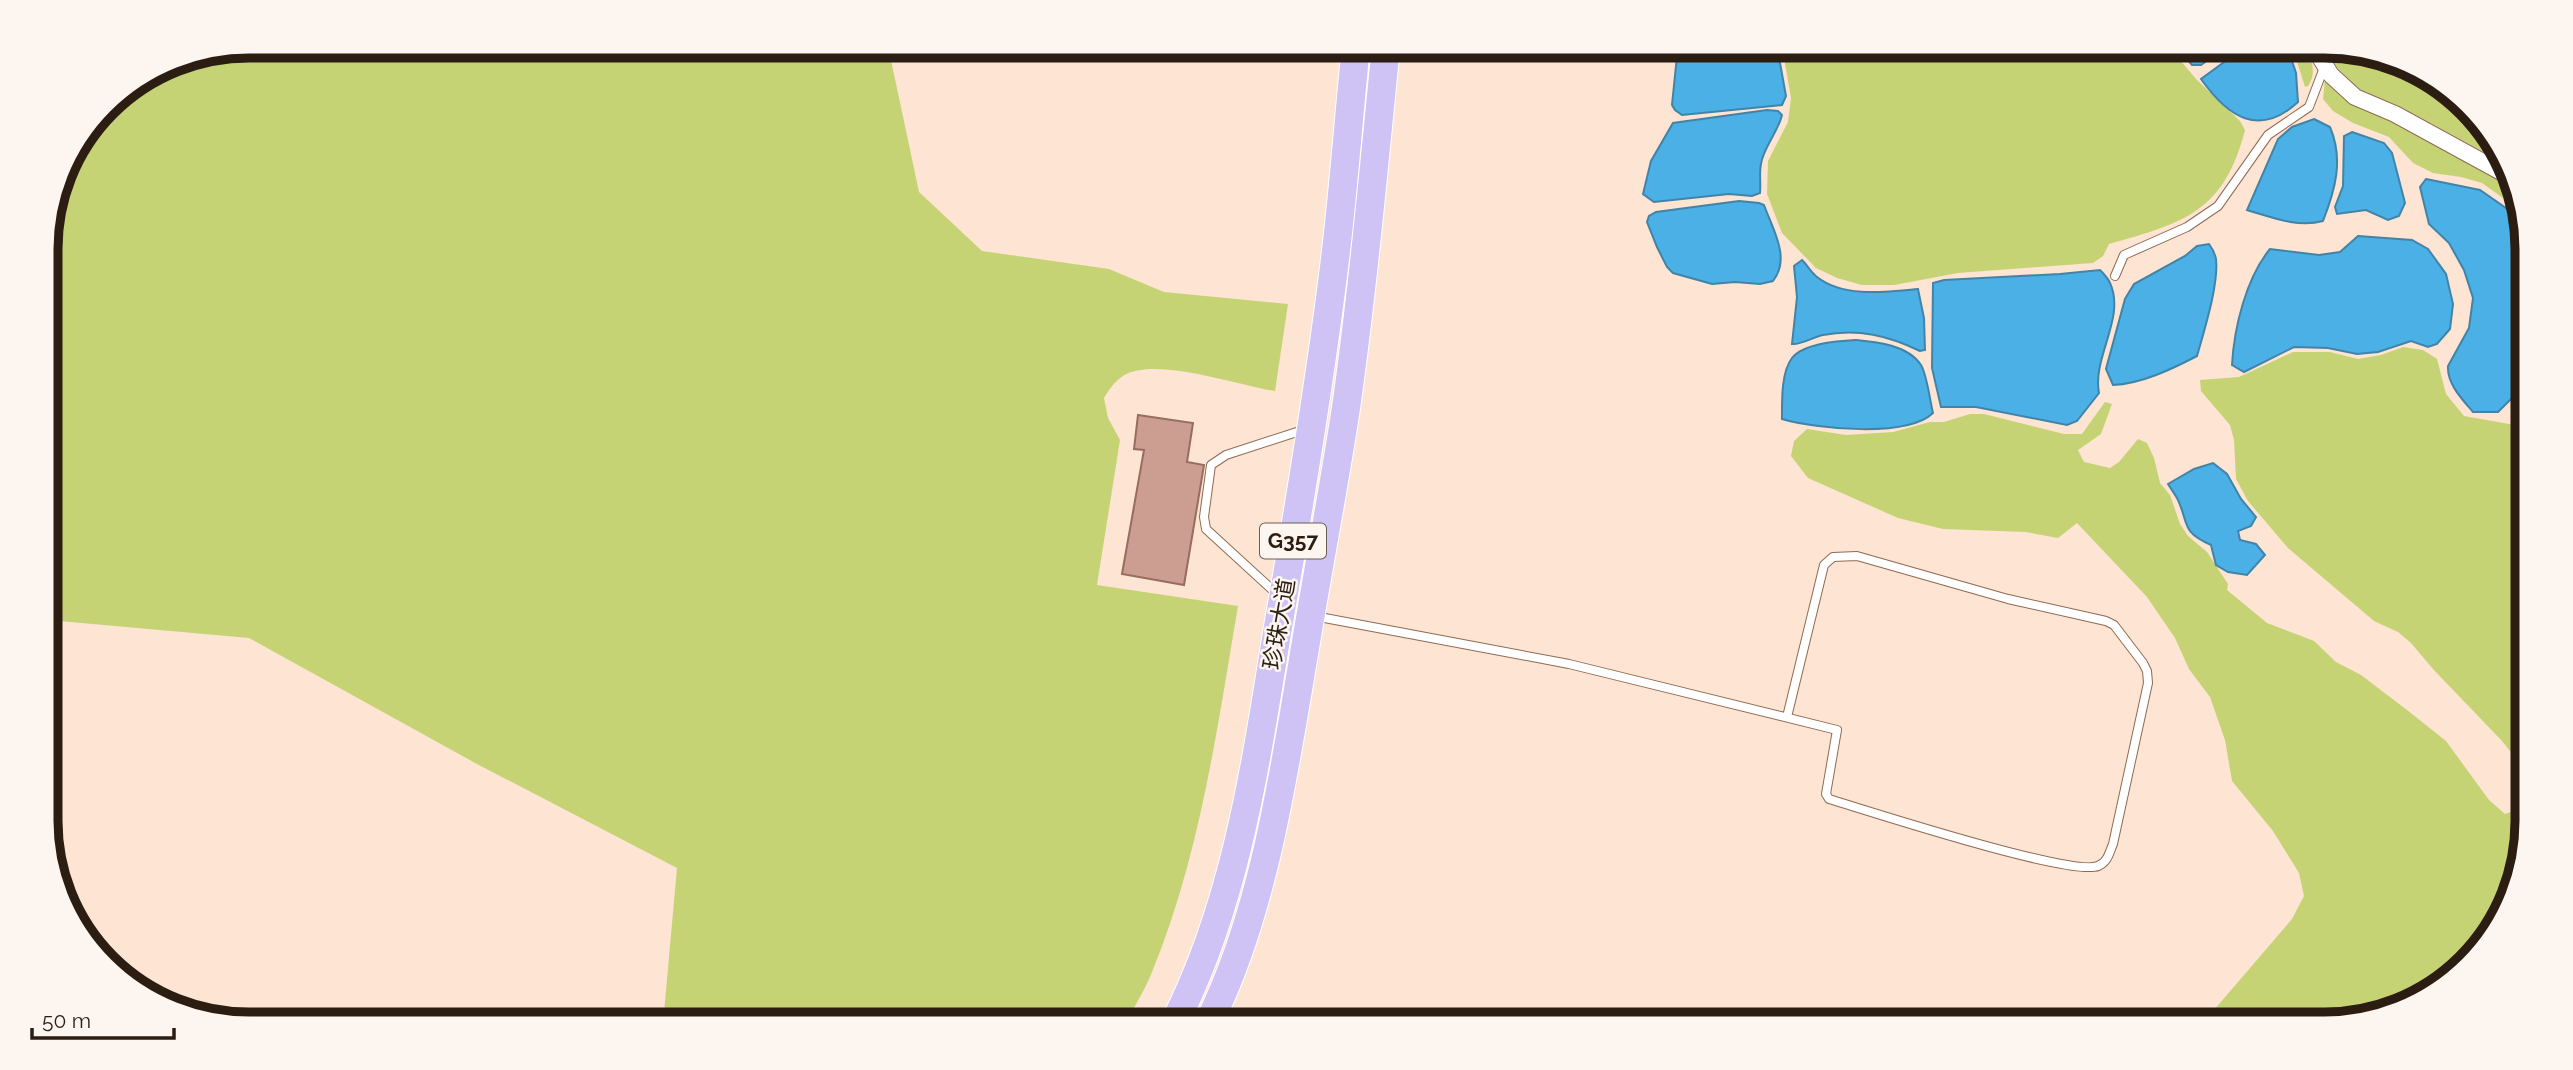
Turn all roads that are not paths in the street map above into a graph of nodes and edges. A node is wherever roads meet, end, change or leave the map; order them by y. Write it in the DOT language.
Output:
graph roads {
  1 [pos="1355,58"];
  2 [pos="1385,58"];
  3 [pos="2321,58"];
  4 [pos="2325,65"];
  5 [pos="2498,170"];
  6 [pos="2115,275"];
  7 [pos="1312,428"];
  8 [pos="1283,598"];
  9 [pos="1311,615"];
  10 [pos="1787,718"];
  11 [pos="1180,1012"];
  12 [pos="1213,1012"];
  1 -- 7 [label="highway, 珍珠大道 / G357"];
  2 -- 9 [label="highway, 珍珠大道 / G357"];
  3 -- 4 [label="street"];
  4 -- 5 [label="street"];
  4 -- 6 [label="lane"];
  7 -- 8 [label="highway, 珍珠大道 / G357"];
  7 -- 8 [label="lane"];
  8 -- 11 [label="highway, 珍珠大道 / G357"];
  9 -- 10 [label="lane"];
  9 -- 12 [label="highway, 珍珠大道 / G357"];
  10 -- 10 [label="lane"];
}
